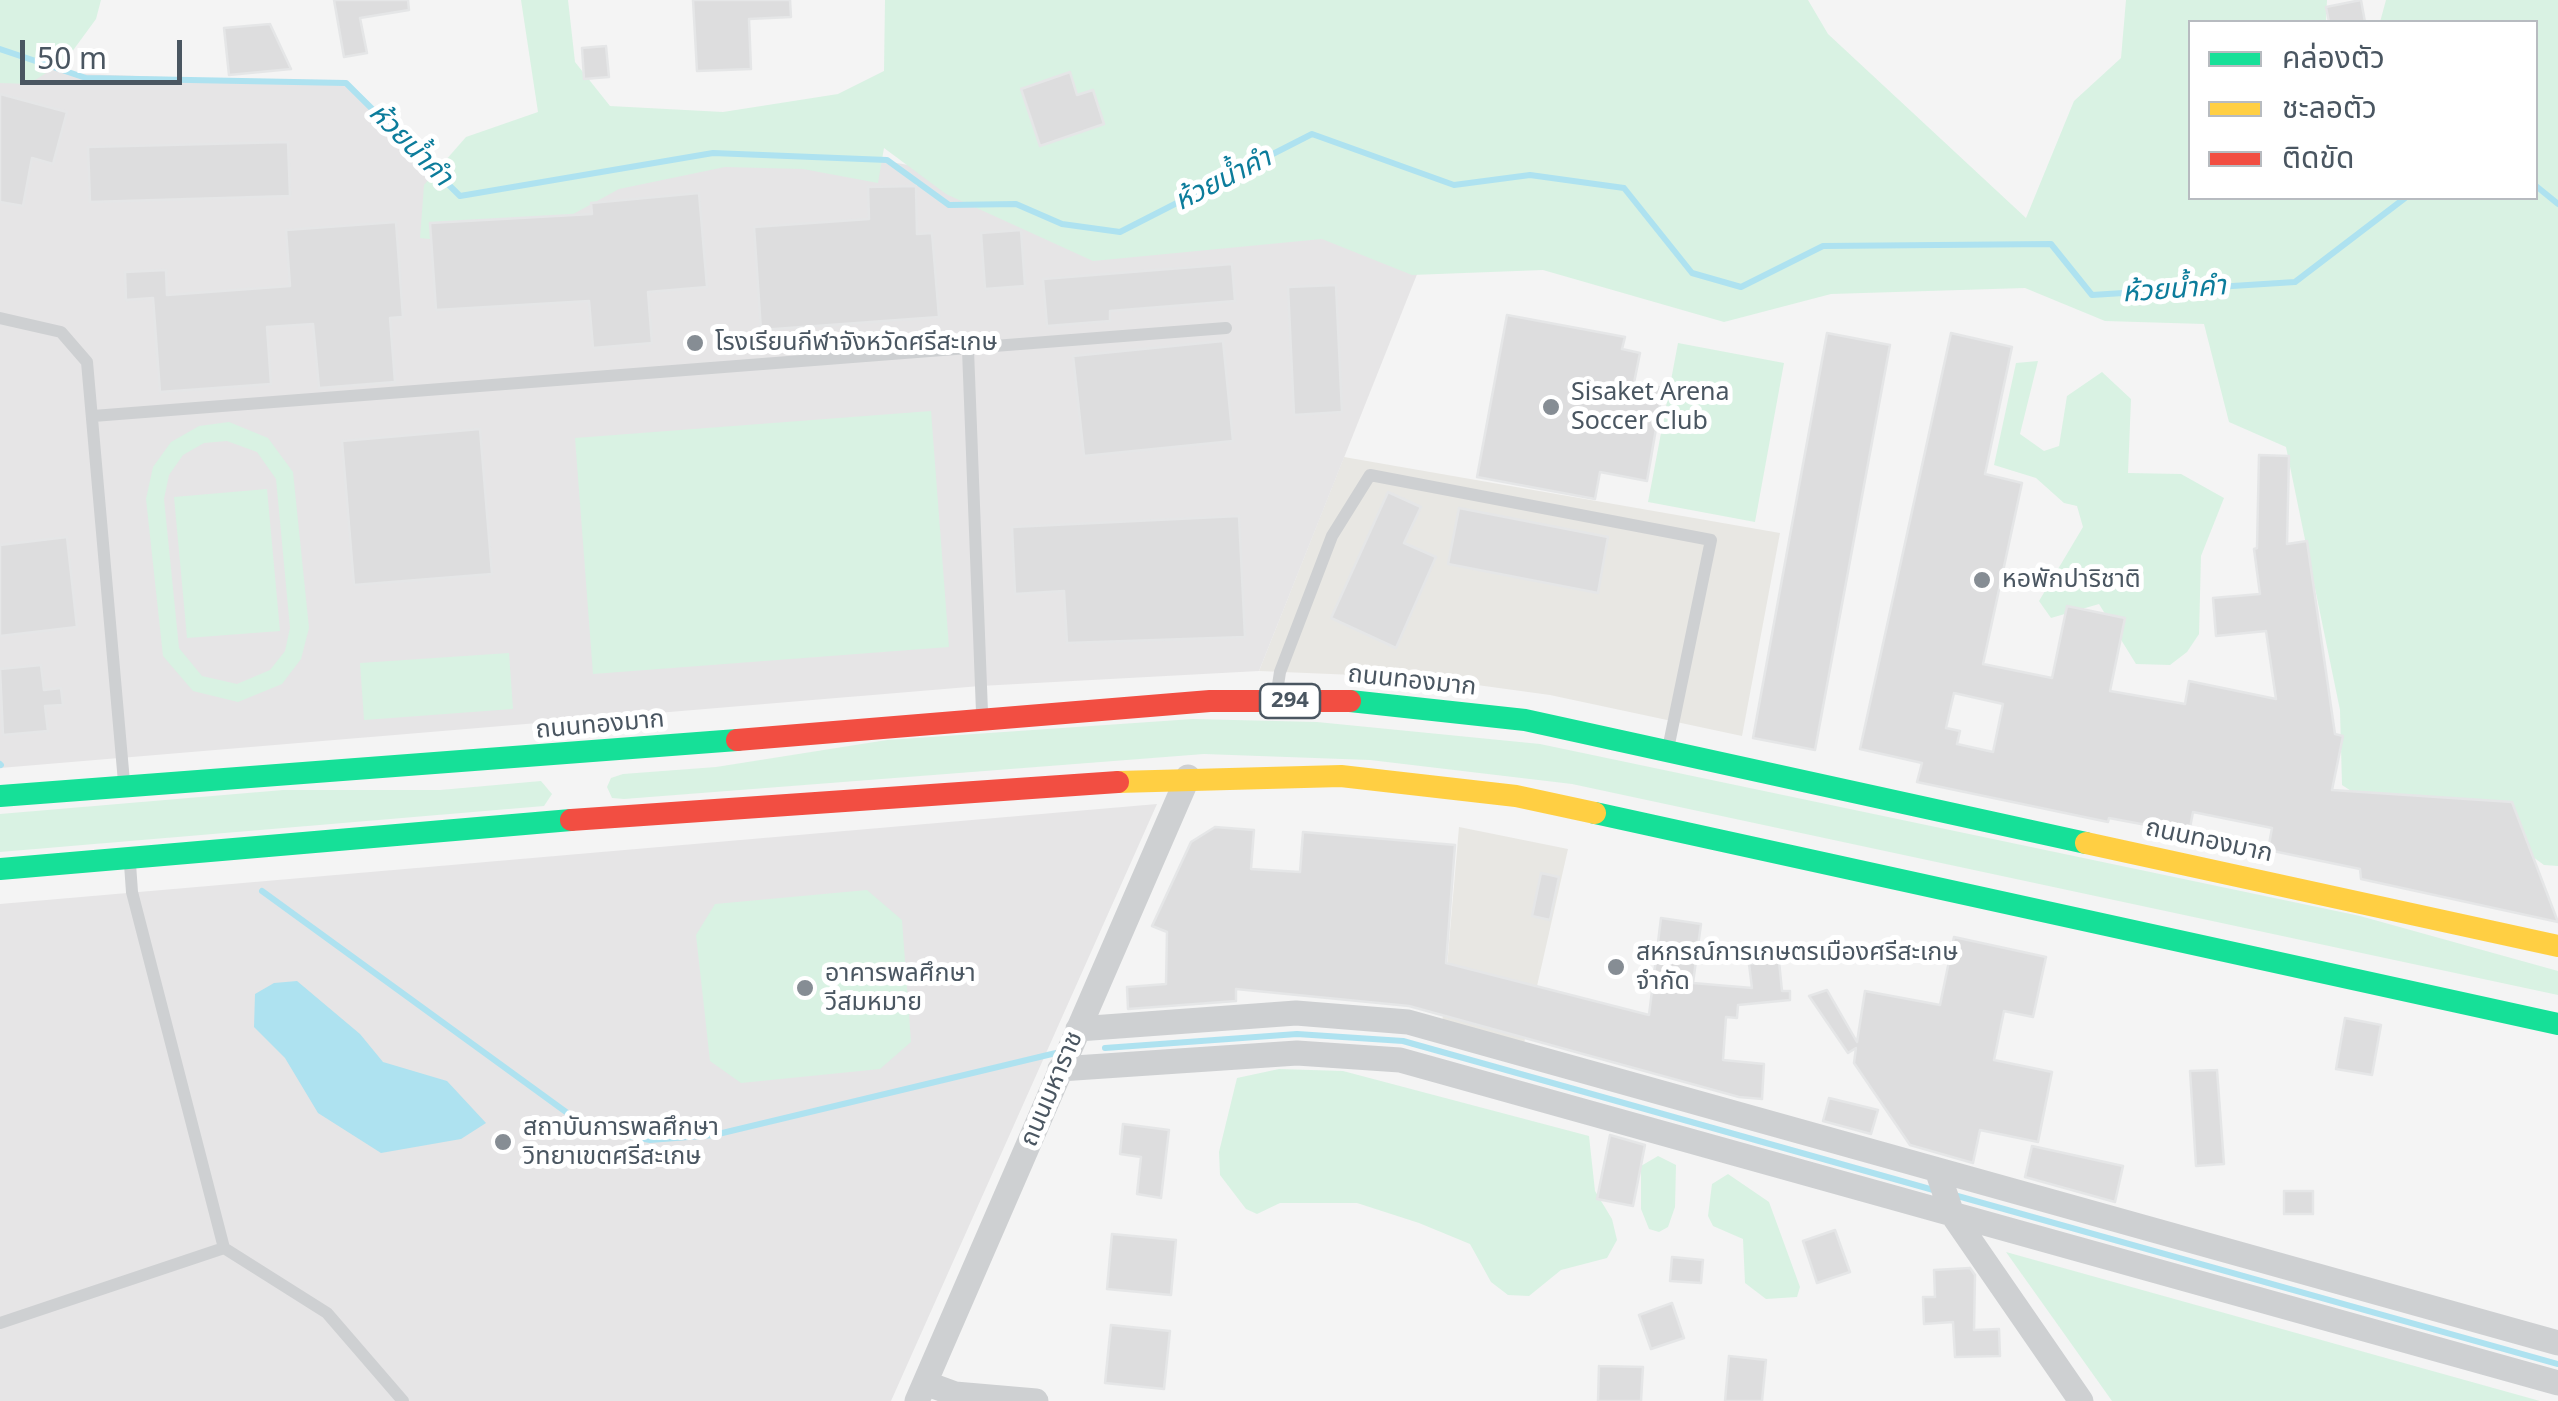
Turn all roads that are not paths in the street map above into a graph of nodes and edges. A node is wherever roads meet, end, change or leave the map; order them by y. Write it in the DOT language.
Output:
graph roads {
  1 [pos="0,318"];
  2 [pos="1226,328"];
  3 [pos="968,350"];
  4 [pos="93,416"];
  5 [pos="1276,700"];
  6 [pos="982,717"];
  7 [pos="1668,750"];
  8 [pos="571,772"];
  9 [pos="1188,776"];
  10 [pos="124,784"];
  11 [pos="0,796"];
  12 [pos="576,820"];
  13 [pos="129,859"];
  14 [pos="0,870"];
  15 [pos="2558,946"];
  16 [pos="2558,1024"];
  17 [pos="1078,1029"];
  18 [pos="1060,1069"];
  19 [pos="1936,1170"];
  20 [pos="1952,1214"];
  21 [pos="224,1248"];
  22 [pos="0,1323"];
  23 [pos="2558,1343"];
  24 [pos="2558,1383"];
  25 [pos="921,1392"];
  26 [pos="403,1401"];
  27 [pos="1036,1401"];
  28 [pos="2080,1401"];
  1 -- 4 [label="lane"];
  2 -- 3 [label="lane"];
  3 -- 4 [label="lane"];
  3 -- 6 [label="lane"];
  4 -- 10 [label="lane"];
  5 -- 6 [label="main road, ถนนทองมาก / 294"];
  5 -- 7 [label="main road, ถนนทองมาก / 294"];
  5 -- 7 [label="lane"];
  6 -- 8 [label="main road, ถนนทองมาก / 294"];
  7 -- 15 [label="main road, ถนนทองมาก / 294"];
  8 -- 10 [label="main road, ถนนทองมาก / 294"];
  8 -- 12 [label="main road"];
  9 -- 12 [label="main road"];
  9 -- 16 [label="main road"];
  9 -- 17 [label="street, ถนนมหาราช"];
  10 -- 11 [label="main road, ถนนทองมาก / 294"];
  12 -- 13 [label="main road"];
  13 -- 14 [label="main road"];
  13 -- 21 [label="lane"];
  17 -- 18 [label="street, ถนนมหาราช"];
  17 -- 19 [label="street"];
  18 -- 20 [label="street"];
  18 -- 25 [label="street, ถนนมหาราช"];
  19 -- 20 [label="street"];
  19 -- 23 [label="street"];
  20 -- 24 [label="street"];
  20 -- 28 [label="street"];
  21 -- 22 [label="lane"];
  21 -- 26 [label="lane"];
  25 -- 27 [label="street"];
}
